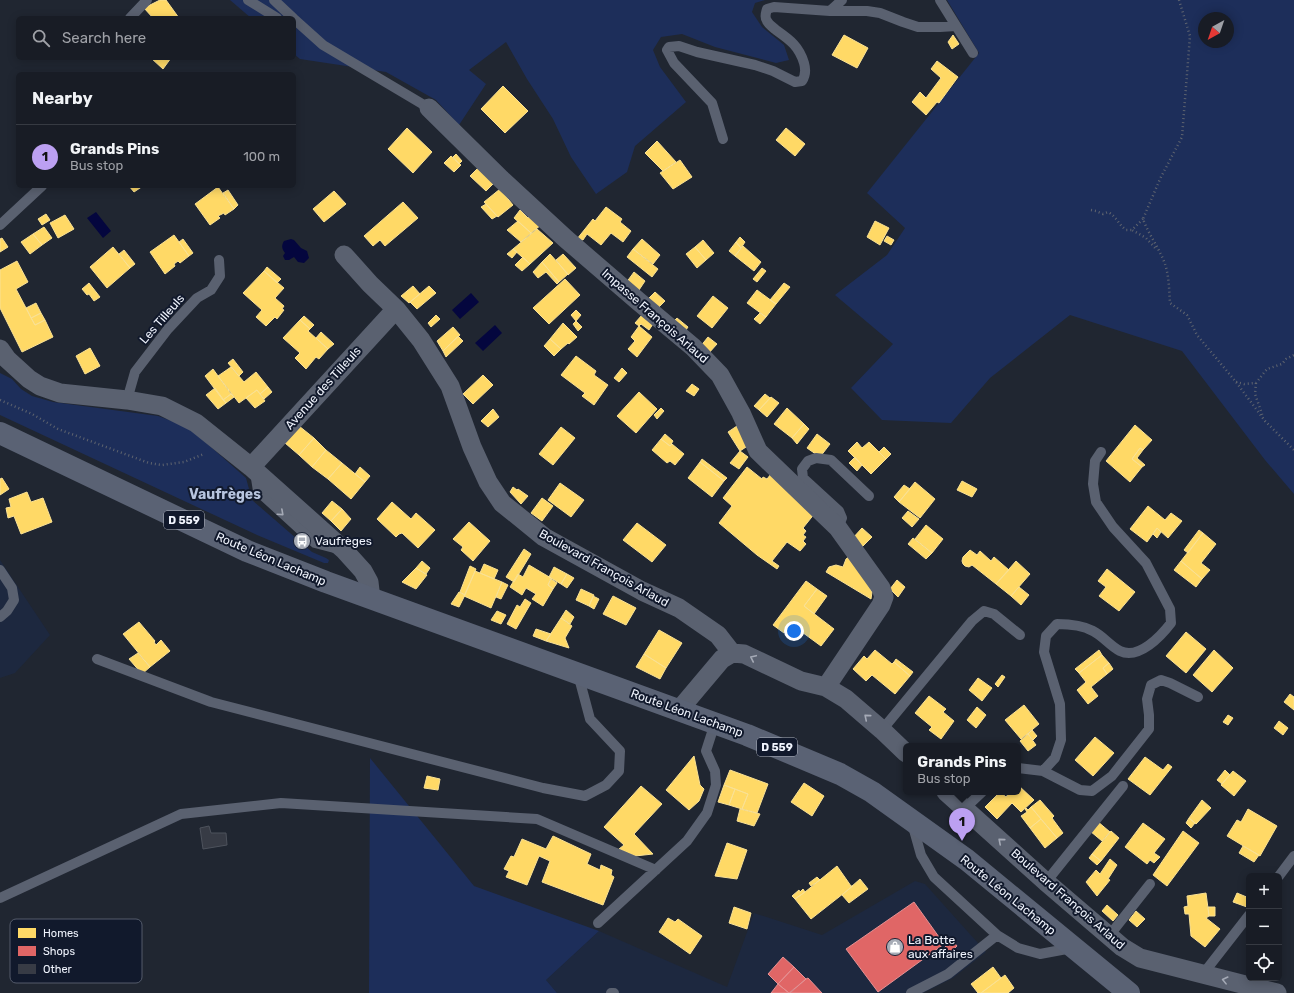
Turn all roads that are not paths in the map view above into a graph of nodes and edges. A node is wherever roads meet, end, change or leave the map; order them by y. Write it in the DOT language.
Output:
graph roads {
  1 [pos="147,0"];
  2 [pos="248,0"];
  3 [pos="274,0"];
  4 [pos="842,0"];
  5 [pos="940,0"];
  6 [pos="830,11"];
  7 [pos="132,16"];
  8 [pos="274,16"];
  9 [pos="292,16"];
  10 [pos="296,20"];
  11 [pos="956,26"];
  12 [pos="296,29"];
  13 [pos="323,45"];
  14 [pos="973,53"];
  15 [pos="429,108"];
  16 [pos="723,139"];
  17 [pos="40,188"];
  18 [pos="0,225"];
  19 [pos="344,255"];
  20 [pos="219,260"];
  21 [pos="396,309"];
  22 [pos="2,355"];
  23 [pos="127,400"];
  24 [pos="0,433"];
  25 [pos="1101,452"];
  26 [pos="253,469"];
  27 [pos="869,496"];
  28 [pos="838,528"];
  29 [pos="0,570"];
  30 [pos="371,599"];
  31 [pos="0,617"];
  32 [pos="1020,635"];
  33 [pos="732,652"];
  34 [pos="97,659"];
  35 [pos="578,674"];
  36 [pos="826,687"];
  37 [pos="1198,697"];
  38 [pos="679,710"];
  39 [pos="715,723"];
  40 [pos="882,730"];
  41 [pos="903,750"];
  42 [pos="1021,768"];
  43 [pos="1043,771"];
  44 [pos="1123,786"];
  45 [pos="949,795"];
  46 [pos="979,795"];
  47 [pos="964,809"];
  48 [pos="911,820"];
  49 [pos="1294,856"];
  50 [pos="656,870"];
  51 [pos="1281,873"];
  52 [pos="1046,882"];
  53 [pos="1150,884"];
  54 [pos="0,898"];
  55 [pos="1246,919"];
  56 [pos="598,924"];
  57 [pos="997,935"];
  58 [pos="1109,936"];
  59 [pos="1074,947"];
  60 [pos="1203,974"];
  61 [pos="911,993"];
  62 [pos="1129,993"];
  63 [pos="1276,993"];
  1 -- 7 [label="lane"];
  2 -- 8 [label="lane"];
  3 -- 9 [label="lane"];
  4 -- 6 [label="lane"];
  5 -- 11 [label="lane"];
  6 -- 11 [label="lane"];
  6 -- 16 [label="lane"];
  10 -- 13 [label="lane"];
  11 -- 14 [label="lane"];
  12 -- 13 [label="lane"];
  13 -- 15 [label="lane"];
  15 -- 28 [label="street, Impasse François Arlaud"];
  17 -- 18 [label="lane"];
  19 -- 21 [label="street, Boulevard François Arlaud"];
  20 -- 23 [label="lane, Les Tilleuls"];
  21 -- 26 [label="street, Avenue des Tilleuls"];
  21 -- 33 [label="street, Boulevard François Arlaud"];
  22 -- 23 [label="street"];
  23 -- 26 [label="street"];
  24 -- 30 [label="main road, Route Léon Lachamp / D 559"];
  25 -- 43 [label="lane"];
  26 -- 30 [label="street"];
  27 -- 28 [label="lane"];
  28 -- 36 [label="street, Impasse François Arlaud"];
  29 -- 31 [label="lane"];
  30 -- 35 [label="main road, Route Léon Lachamp / D 559"];
  32 -- 40 [label="lane"];
  36 -- 33 [label="street, one-way"];
  33 -- 38 [label="street"];
  34 -- 35 [label="lane"];
  35 -- 38 [label="main road, Route Léon Lachamp / D 559"];
  40 -- 36 [label="street, one-way"];
  37 -- 43 [label="lane"];
  38 -- 39 [label="main road, Route Léon Lachamp / D 559"];
  39 -- 48 [label="main road, Route Léon Lachamp / D 559"];
  39 -- 50 [label="lane"];
  40 -- 41 [label="street"];
  42 -- 43 [label="lane"];
  44 -- 52 [label="lane"];
  45 -- 47 [label="street, Boulevard François Arlaud"];
  46 -- 47 [label="lane"];
  52 -- 47 [label="street, Boulevard François Arlaud, one-way"];
  48 -- 57 [label="lane"];
  48 -- 59 [label="main road, Route Léon Lachamp / D 559"];
  49 -- 51 [label="lane"];
  50 -- 54 [label="lane"];
  50 -- 56 [label="lane"];
  52 -- 58 [label="street, Boulevard François Arlaud"];
  53 -- 58 [label="lane"];
  55 -- 60 [label="lane"];
  57 -- 59 [label="lane"];
  57 -- 61 [label="lane"];
  58 -- 60 [label="street, Boulevard François Arlaud"];
  59 -- 62 [label="main road, Route Léon Lachamp / D 559"];
  63 -- 60 [label="street, Boulevard François Arlaud, one-way"];
}
